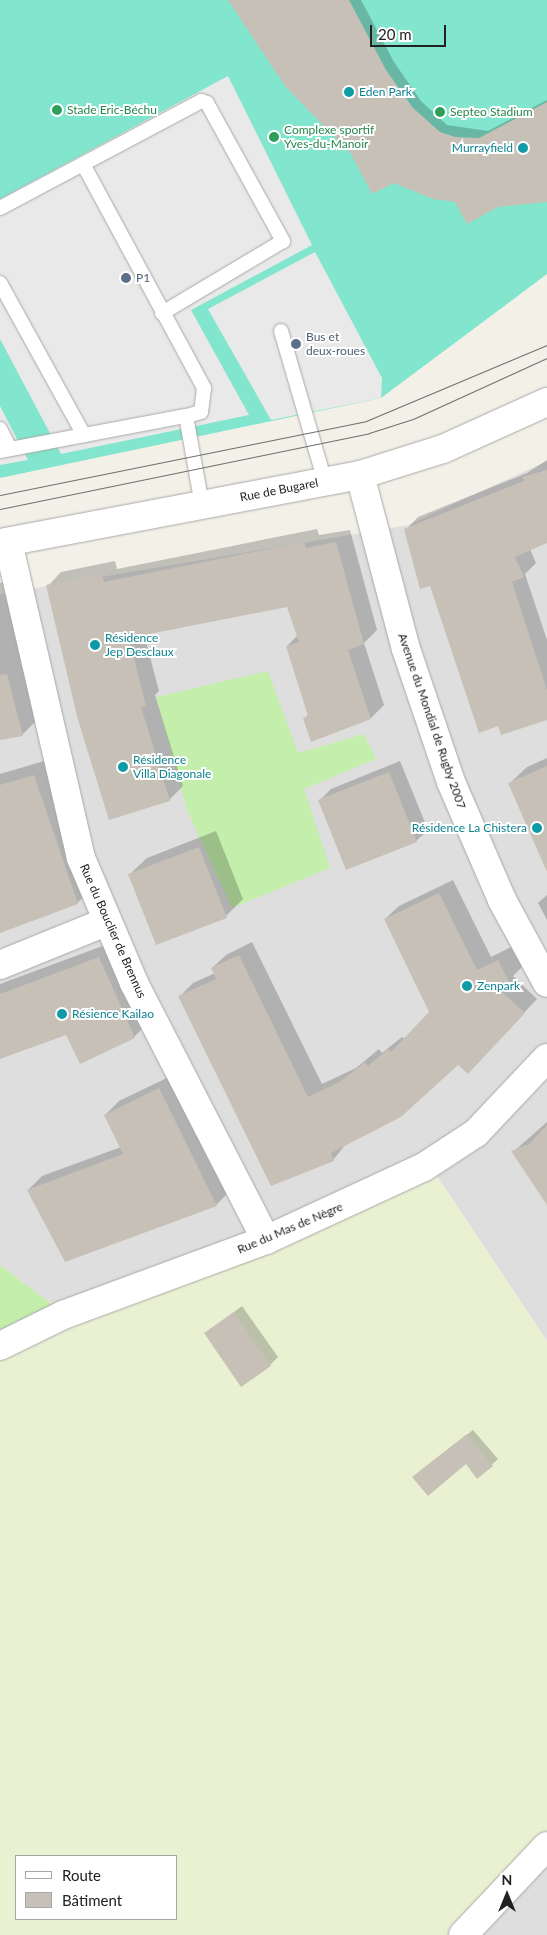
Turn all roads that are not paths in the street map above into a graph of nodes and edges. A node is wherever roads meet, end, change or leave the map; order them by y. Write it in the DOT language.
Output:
graph roads {
  1 [pos="83,164"];
  2 [pos="0,208"];
  3 [pos="0,283"];
  4 [pos="162,313"];
  5 [pos="281,332"];
  6 [pos="547,402"];
  7 [pos="186,416"];
  8 [pos="0,429"];
  9 [pos="84,435"];
  10 [pos="5,450"];
  11 [pos="360,475"];
  12 [pos="325,481"];
  13 [pos="202,505"];
  14 [pos="4,543"];
  15 [pos="106,922"];
  16 [pos="0,966"];
  17 [pos="547,983"];
  18 [pos="547,1058"];
  19 [pos="266,1240"];
  20 [pos="0,1346"];
  21 [pos="547,1846"];
  22 [pos="463,1935"];
  1 -- 2 [label="lane"];
  1 -- 4 [label="lane"];
  1 -- 4 [label="lane"];
  3 -- 9 [label="lane"];
  4 -- 7 [label="lane"];
  5 -- 12 [label="lane"];
  6 -- 11 [label="street, Rue de Bugarel"];
  7 -- 9 [label="lane"];
  7 -- 13 [label="lane"];
  8 -- 10 [label="lane"];
  9 -- 10 [label="lane"];
  11 -- 12 [label="street, Rue de Bugarel"];
  11 -- 17 [label="street, Avenue du Mondial de Rugby 2007"];
  12 -- 13 [label="street, Rue de Bugarel"];
  13 -- 14 [label="street, Rue de Bugarel"];
  14 -- 15 [label="street, Rue du Bouclier de Brennus"];
  15 -- 16 [label="street"];
  15 -- 19 [label="street, Rue du Bouclier de Brennus"];
  18 -- 19 [label="street, Rue du Mas de Nègre"];
  19 -- 20 [label="street, Rue du Mas de Nègre"];
  21 -- 22 [label="street"];
}
